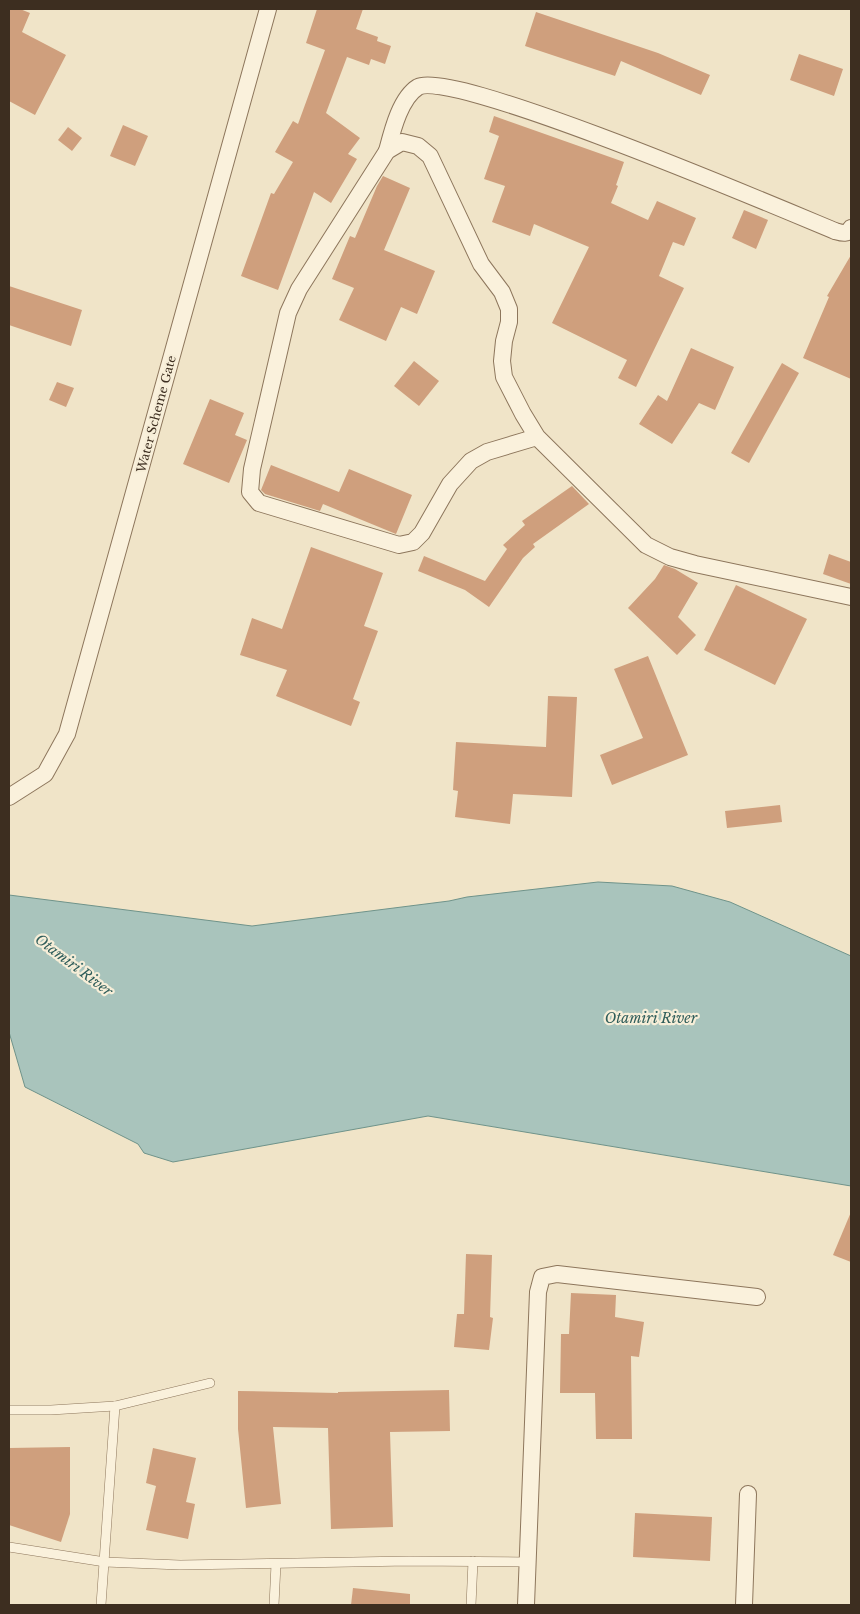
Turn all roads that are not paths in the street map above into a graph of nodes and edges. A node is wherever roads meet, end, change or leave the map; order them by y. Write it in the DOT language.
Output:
graph roads {
  1 [pos="268,9"];
  2 [pos="387,151"];
  3 [pos="851,228"];
  4 [pos="537,437"];
  5 [pos="851,597"];
  6 [pos="9,797"];
  7 [pos="757,1297"];
  8 [pos="210,1384"];
  9 [pos="115,1406"];
  10 [pos="9,1410"];
  11 [pos="748,1494"];
  12 [pos="9,1548"];
  13 [pos="473,1561"];
  14 [pos="105,1562"];
  15 [pos="528,1562"];
  16 [pos="276,1564"];
  17 [pos="101,1605"];
  18 [pos="274,1605"];
  19 [pos="471,1605"];
  20 [pos="526,1605"];
  21 [pos="744,1605"];
  1 -- 6 [label="street, Water Scheme Gate"];
  2 -- 3 [label="street"];
  2 -- 4 [label="street"];
  2 -- 4 [label="street"];
  4 -- 5 [label="street"];
  7 -- 15 [label="street"];
  8 -- 9 [label="lane"];
  9 -- 10 [label="lane"];
  9 -- 14 [label="lane"];
  11 -- 21 [label="street"];
  12 -- 14 [label="lane"];
  13 -- 15 [label="lane"];
  13 -- 16 [label="lane"];
  13 -- 19 [label="lane"];
  14 -- 16 [label="lane"];
  14 -- 17 [label="lane"];
  15 -- 20 [label="street"];
  16 -- 18 [label="lane"];
}
